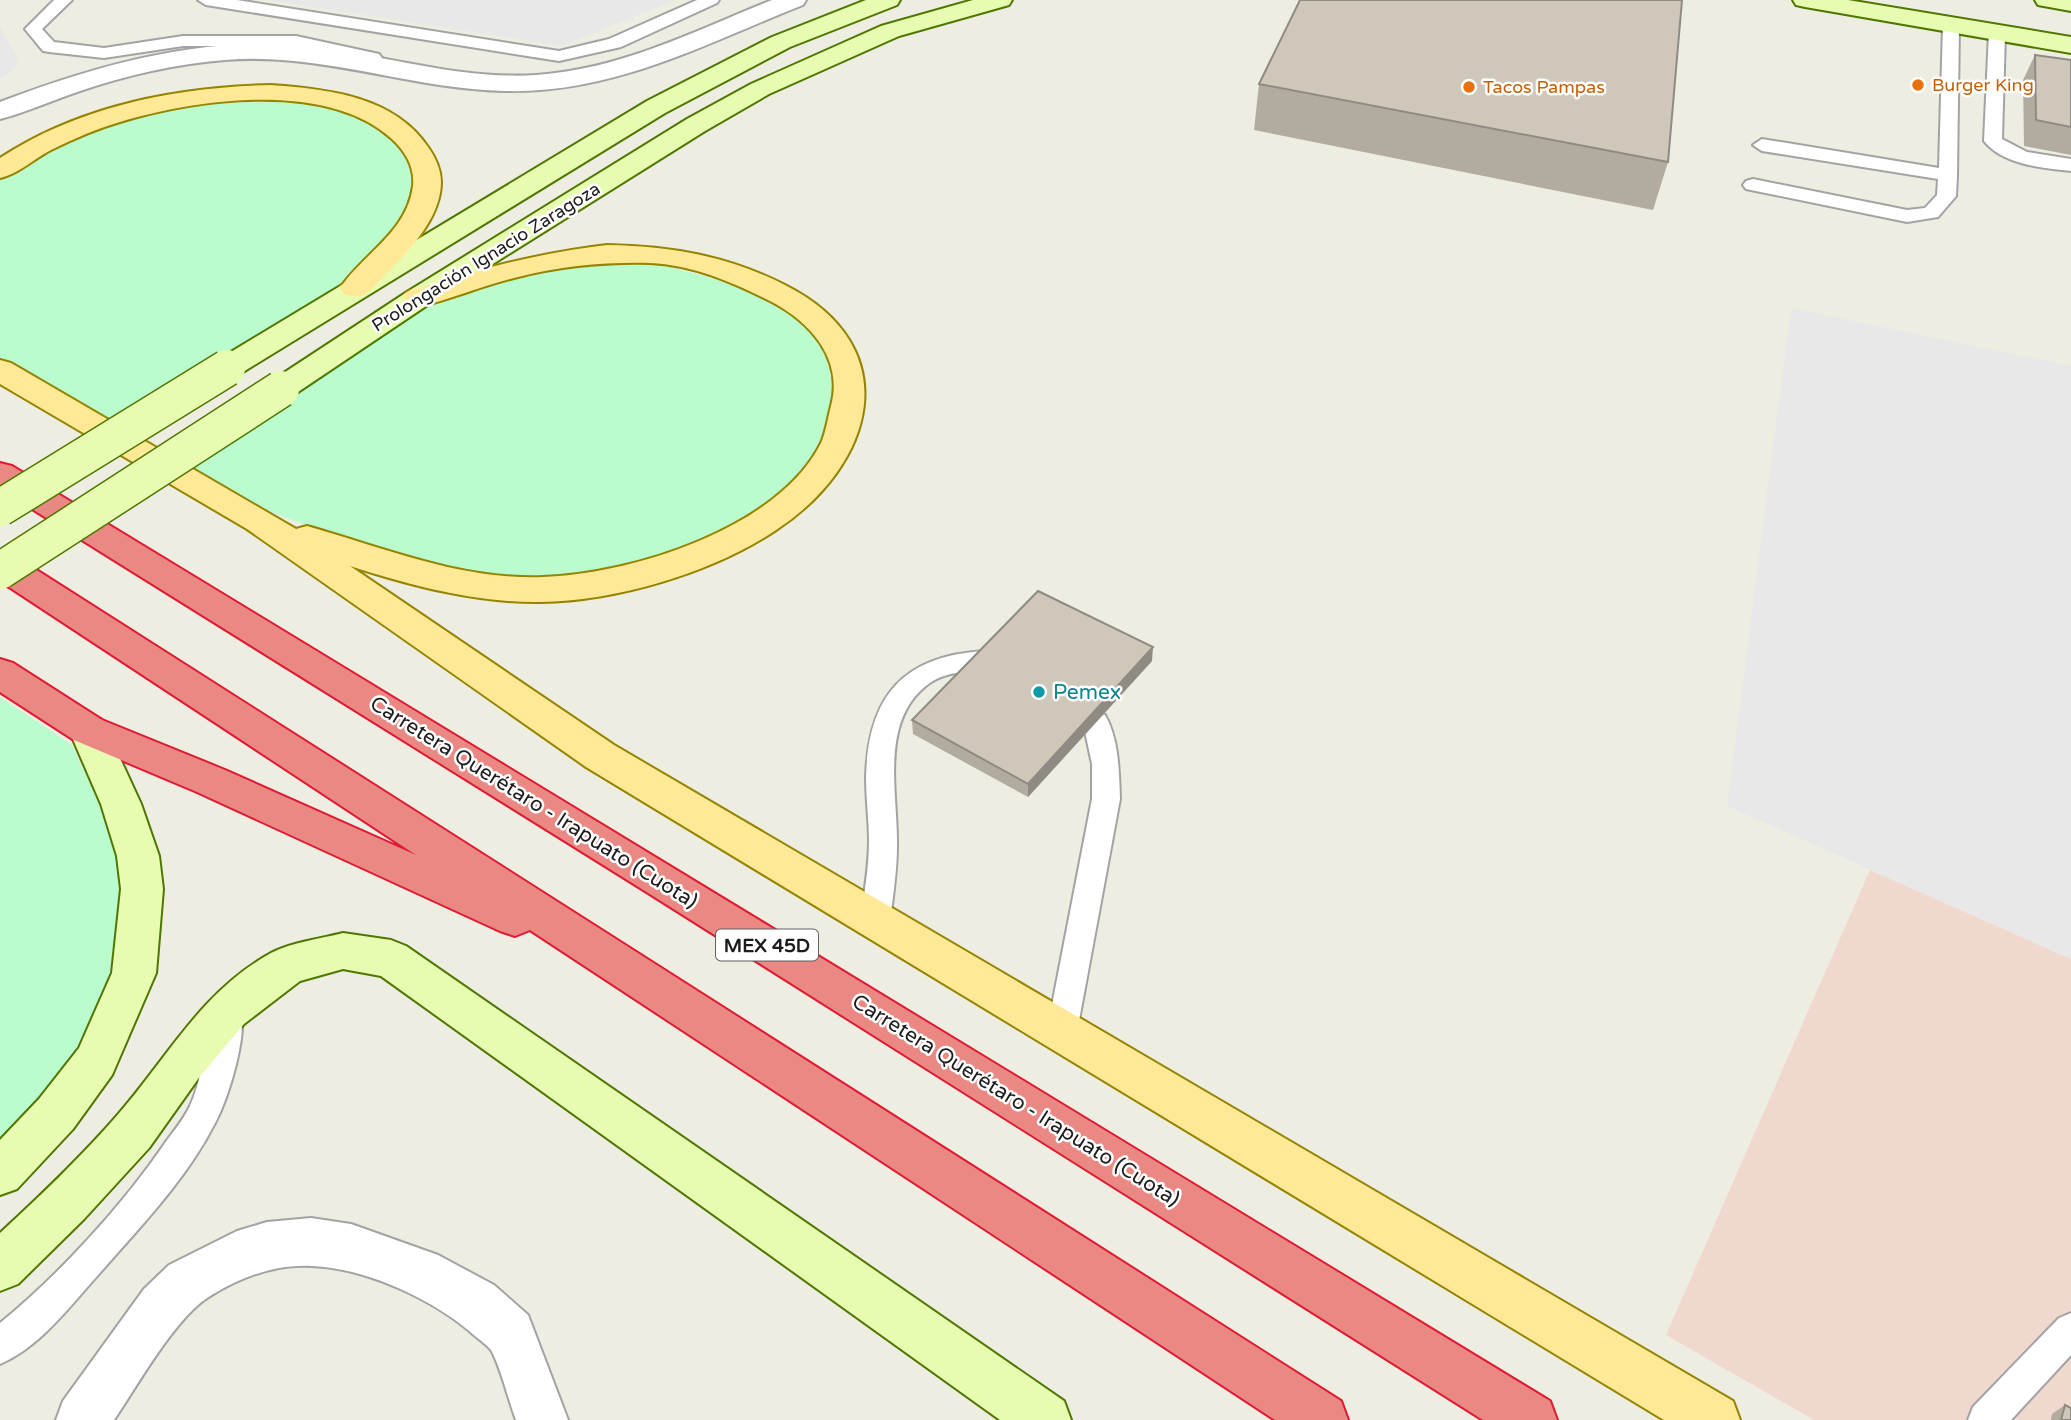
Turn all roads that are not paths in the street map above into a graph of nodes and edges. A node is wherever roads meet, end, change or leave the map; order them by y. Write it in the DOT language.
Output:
graph roads {
  1 [pos="64,0"];
  2 [pos="206,0"];
  3 [pos="711,0"];
  4 [pos="794,0"];
  5 [pos="888,0"];
  6 [pos="1000,0"];
  7 [pos="1805,0"];
  8 [pos="2047,0"];
  9 [pos="2071,4"];
  10 [pos="1951,25"];
  11 [pos="1997,33"];
  12 [pos="2071,45"];
  13 [pos="467,80"];
  14 [pos="0,111"];
  15 [pos="1762,145"];
  16 [pos="2071,165"];
  17 [pos="0,170"];
  18 [pos="1948,175"];
  19 [pos="1753,185"];
  20 [pos="355,289"];
  21 [pos="418,298"];
  22 [pos="0,370"];
  23 [pos="0,474"];
  24 [pos="0,508"];
  25 [pos="259,521"];
  26 [pos="0,564"];
  27 [pos="0,571"];
  28 [pos="984,660"];
  29 [pos="0,673"];
  30 [pos="1096,722"];
  31 [pos="88,730"];
  32 [pos="875,921"];
  33 [pos="623,965"];
  34 [pos="228,1010"];
  35 [pos="1062,1031"];
  36 [pos="0,1173"];
  37 [pos="0,1267"];
  38 [pos="2071,1330"];
  39 [pos="0,1346"];
  40 [pos="82,1420"];
  41 [pos="542,1420"];
  42 [pos="1045,1420"];
  43 [pos="1322,1420"];
  44 [pos="1531,1420"];
  45 [pos="1714,1420"];
  46 [pos="1986,1420"];
  1 -- 13 [label="lane"];
  2 -- 3 [label="lane"];
  4 -- 13 [label="street"];
  5 -- 20 [label="main road, Prolongación Ignacio Zaragoza"];
  6 -- 21 [label="main road, Prolongación Ignacio Zaragoza"];
  7 -- 10 [label="main road"];
  8 -- 9 [label="main road"];
  10 -- 11 [label="main road"];
  10 -- 18 [label="lane"];
  11 -- 12 [label="main road"];
  11 -- 16 [label="lane"];
  13 -- 14 [label="street"];
  15 -- 18 [label="lane"];
  17 -- 20 [label="main road"];
  18 -- 19 [label="lane"];
  20 -- 24 [label="main road, Prolongación Ignacio Zaragoza, bridge"];
  21 -- 25 [label="main road"];
  21 -- 27 [label="main road, Prolongación Ignacio Zaragoza, bridge"];
  22 -- 25 [label="main road"];
  23 -- 44 [label="highway, Carretera Querétaro - Irapuato (Cuota) / MEX 45D"];
  25 -- 32 [label="main road"];
  26 -- 33 [label="highway"];
  28 -- 32 [label="lane"];
  29 -- 31 [label="highway"];
  30 -- 35 [label="lane"];
  31 -- 33 [label="highway"];
  31 -- 36 [label="main road"];
  32 -- 35 [label="main road"];
  33 -- 43 [label="highway"];
  34 -- 37 [label="main road"];
  34 -- 39 [label="lane"];
  34 -- 42 [label="main road"];
  35 -- 45 [label="main road"];
  38 -- 46 [label="lane"];
  40 -- 41 [label="street"];
}
